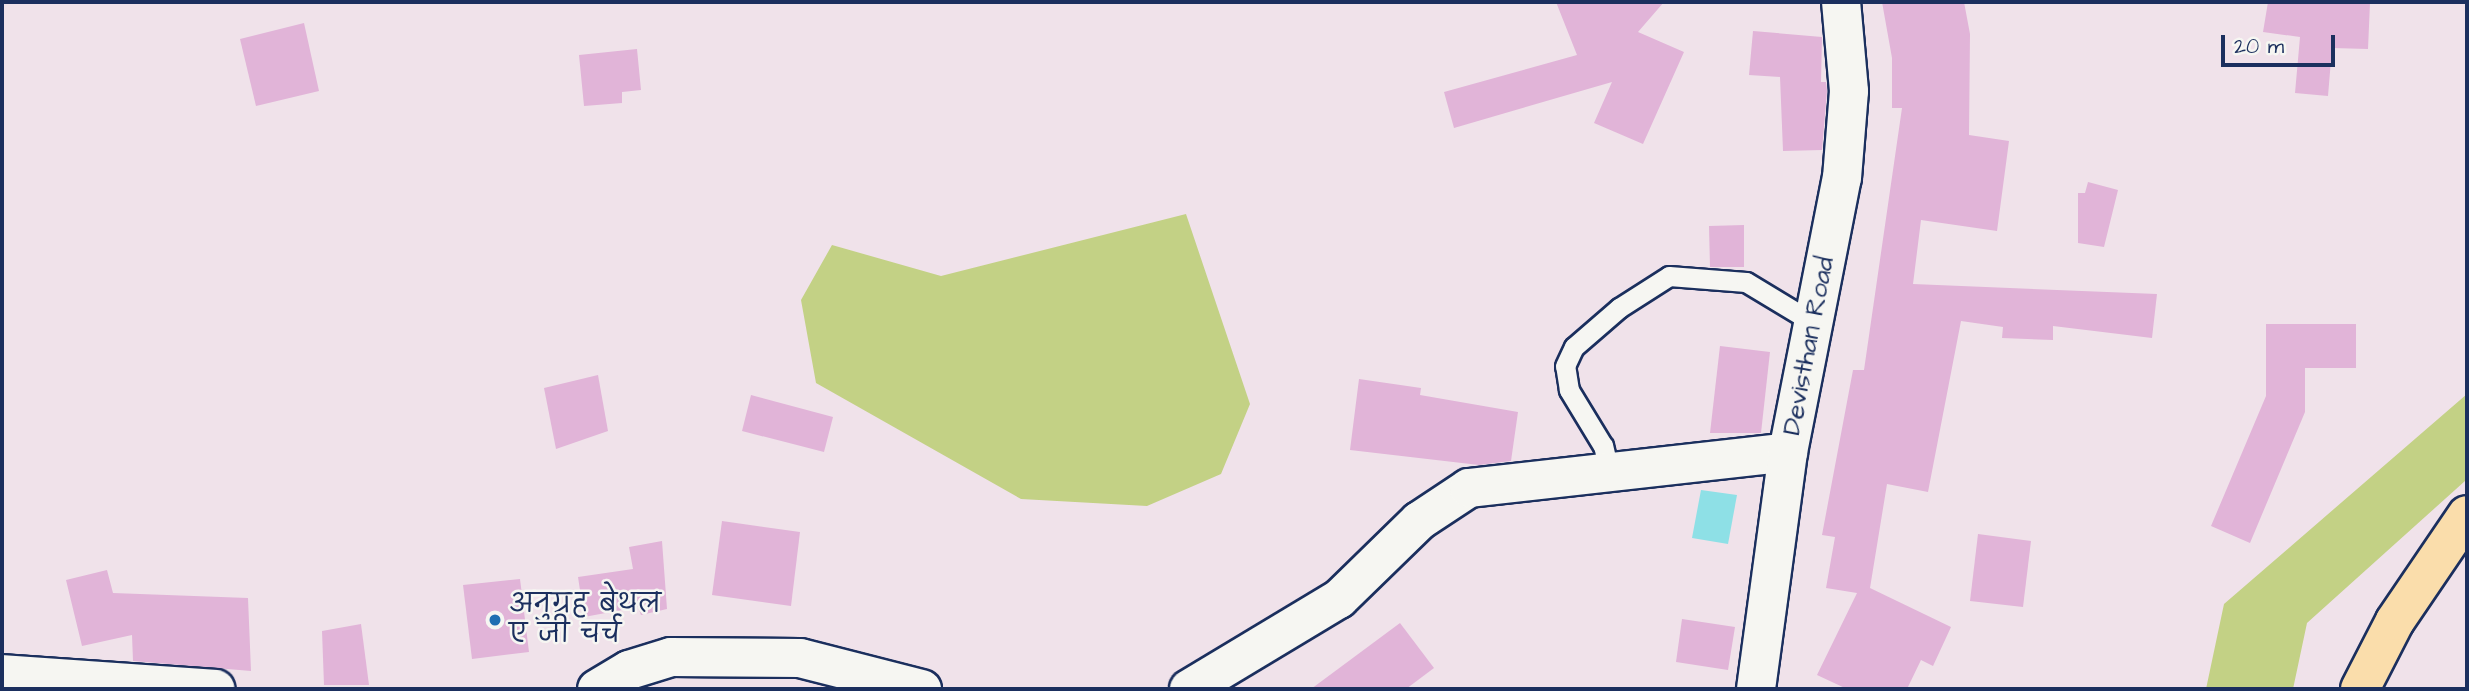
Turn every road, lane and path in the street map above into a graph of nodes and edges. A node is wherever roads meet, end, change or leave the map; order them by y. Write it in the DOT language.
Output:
graph roads {
  1 [pos="1841,2"];
  2 [pos="1814,323"];
  3 [pos="1788,452"];
  4 [pos="1609,471"];
  5 [pos="2467,515"];
  6 [pos="2,674"];
  7 [pos="215,689"];
  8 [pos="597,689"];
  9 [pos="922,689"];
  10 [pos="1189,689"];
  11 [pos="1756,689"];
  12 [pos="2360,689"];
  1 -- 2 [label="street, Devisthan Road"];
  2 -- 3 [label="street, Devisthan Road"];
  2 -- 4 [label="lane"];
  3 -- 4 [label="street"];
  3 -- 11 [label="street, Devisthan Road"];
  4 -- 10 [label="street"];
  5 -- 12 [label="highway"];
  6 -- 7 [label="street"];
  8 -- 9 [label="street"];
}
